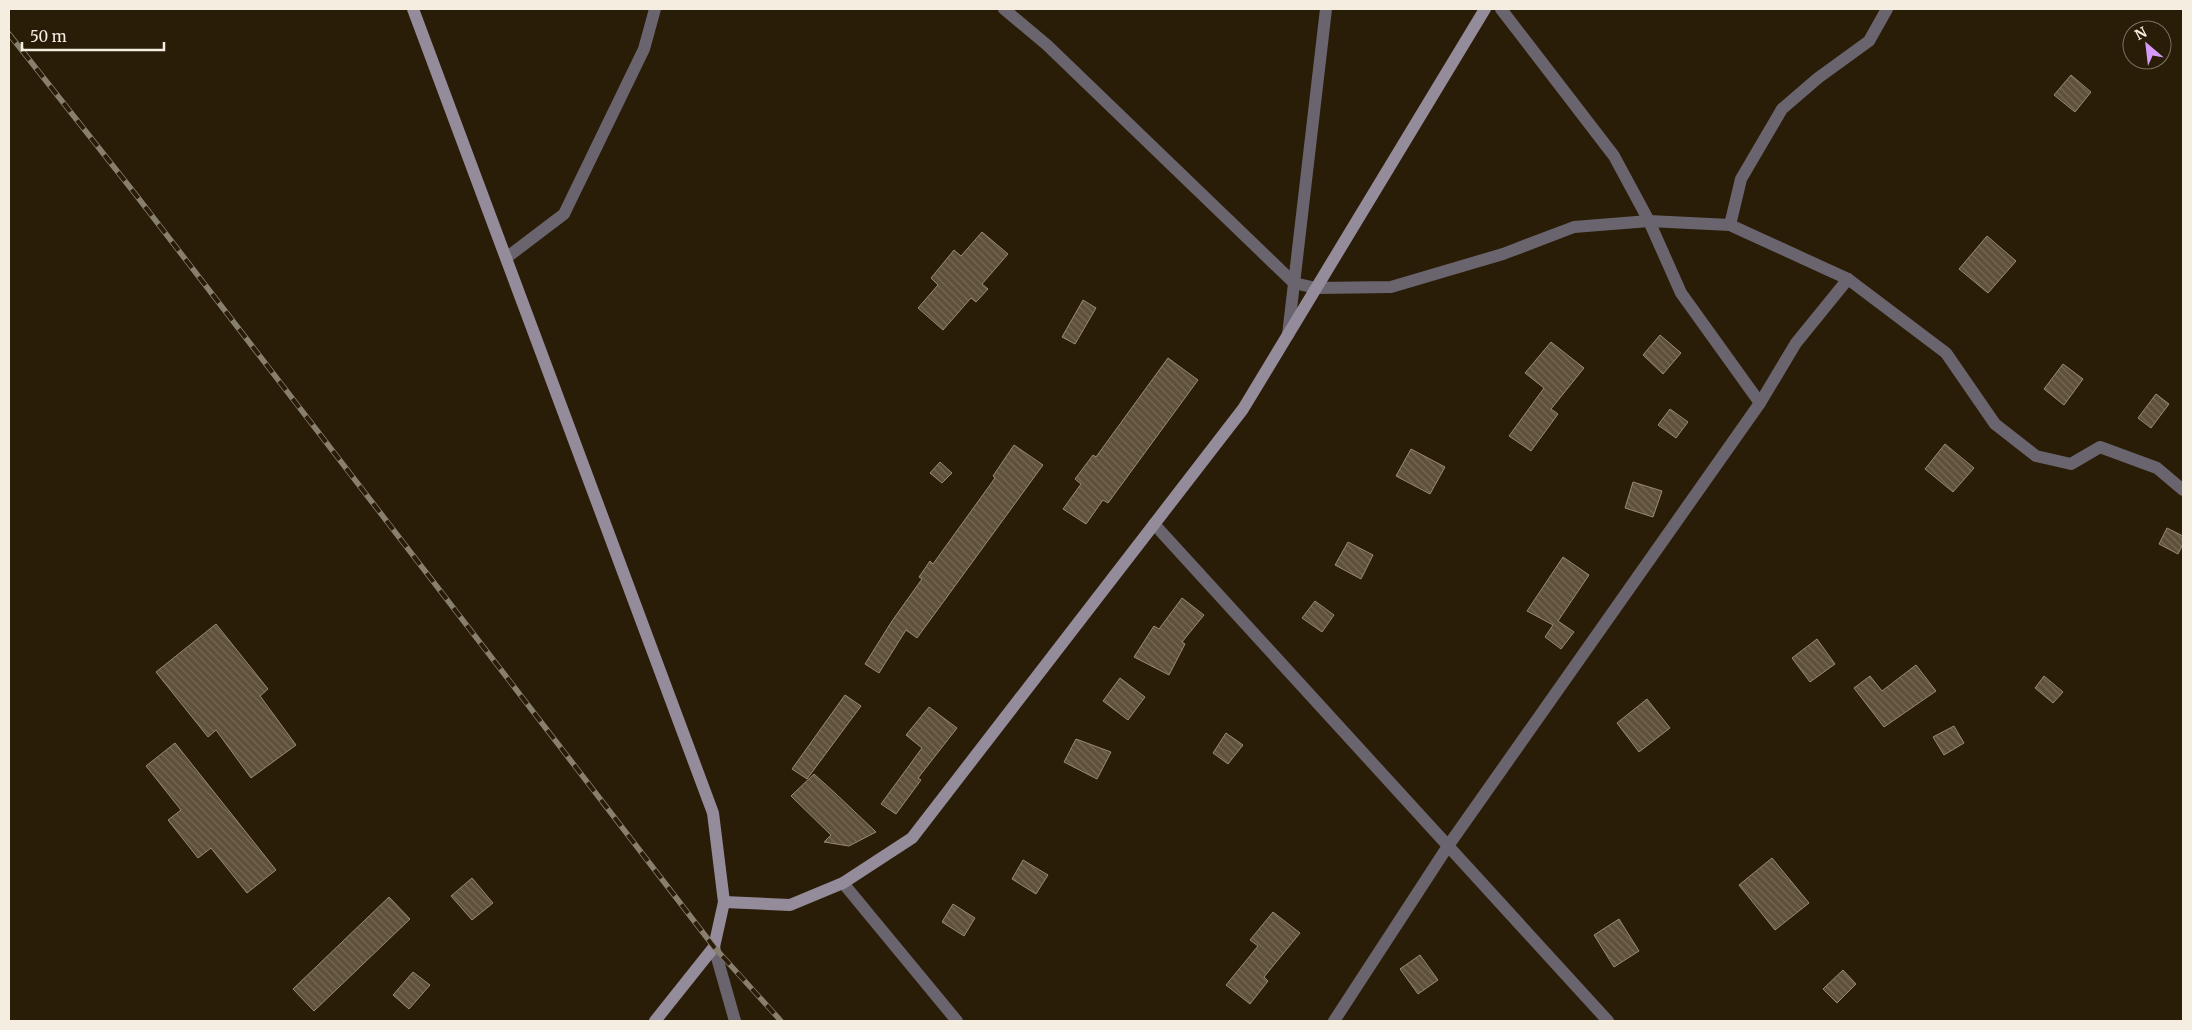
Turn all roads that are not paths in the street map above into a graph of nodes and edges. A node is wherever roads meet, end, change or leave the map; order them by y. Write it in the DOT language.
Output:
graph roads {
  1 [pos="413,9"];
  2 [pos="655,9"];
  3 [pos="1004,9"];
  4 [pos="1326,9"];
  5 [pos="1484,9"];
  6 [pos="1501,9"];
  7 [pos="1887,9"];
  8 [pos="1650,221"];
  9 [pos="1730,225"];
  10 [pos="506,258"];
  11 [pos="1848,279"];
  12 [pos="1294,283"];
  13 [pos="1316,288"];
  14 [pos="1288,335"];
  15 [pos="1760,403"];
  16 [pos="2183,490"];
  17 [pos="1154,524"];
  18 [pos="1448,846"];
  19 [pos="843,883"];
  20 [pos="724,902"];
  21 [pos="714,947"];
  22 [pos="655,1021"];
  23 [pos="735,1021"];
  24 [pos="957,1021"];
  25 [pos="1334,1021"];
  26 [pos="1608,1021"];
  1 -- 10 [label="main road"];
  2 -- 10 [label="street"];
  3 -- 12 [label="street"];
  4 -- 12 [label="street"];
  5 -- 13 [label="main road"];
  6 -- 8 [label="street"];
  7 -- 9 [label="street"];
  8 -- 9 [label="street"];
  8 -- 13 [label="street"];
  8 -- 15 [label="street"];
  9 -- 11 [label="street"];
  10 -- 20 [label="main road"];
  11 -- 15 [label="street"];
  11 -- 16 [label="street"];
  12 -- 13 [label="street"];
  12 -- 14 [label="street"];
  13 -- 14 [label="main road"];
  14 -- 17 [label="main road"];
  15 -- 18 [label="street"];
  17 -- 18 [label="street"];
  17 -- 19 [label="main road"];
  18 -- 25 [label="street"];
  18 -- 26 [label="street"];
  19 -- 20 [label="main road"];
  19 -- 24 [label="street"];
  20 -- 21 [label="main road"];
  21 -- 22 [label="main road"];
  21 -- 23 [label="street"];
}
